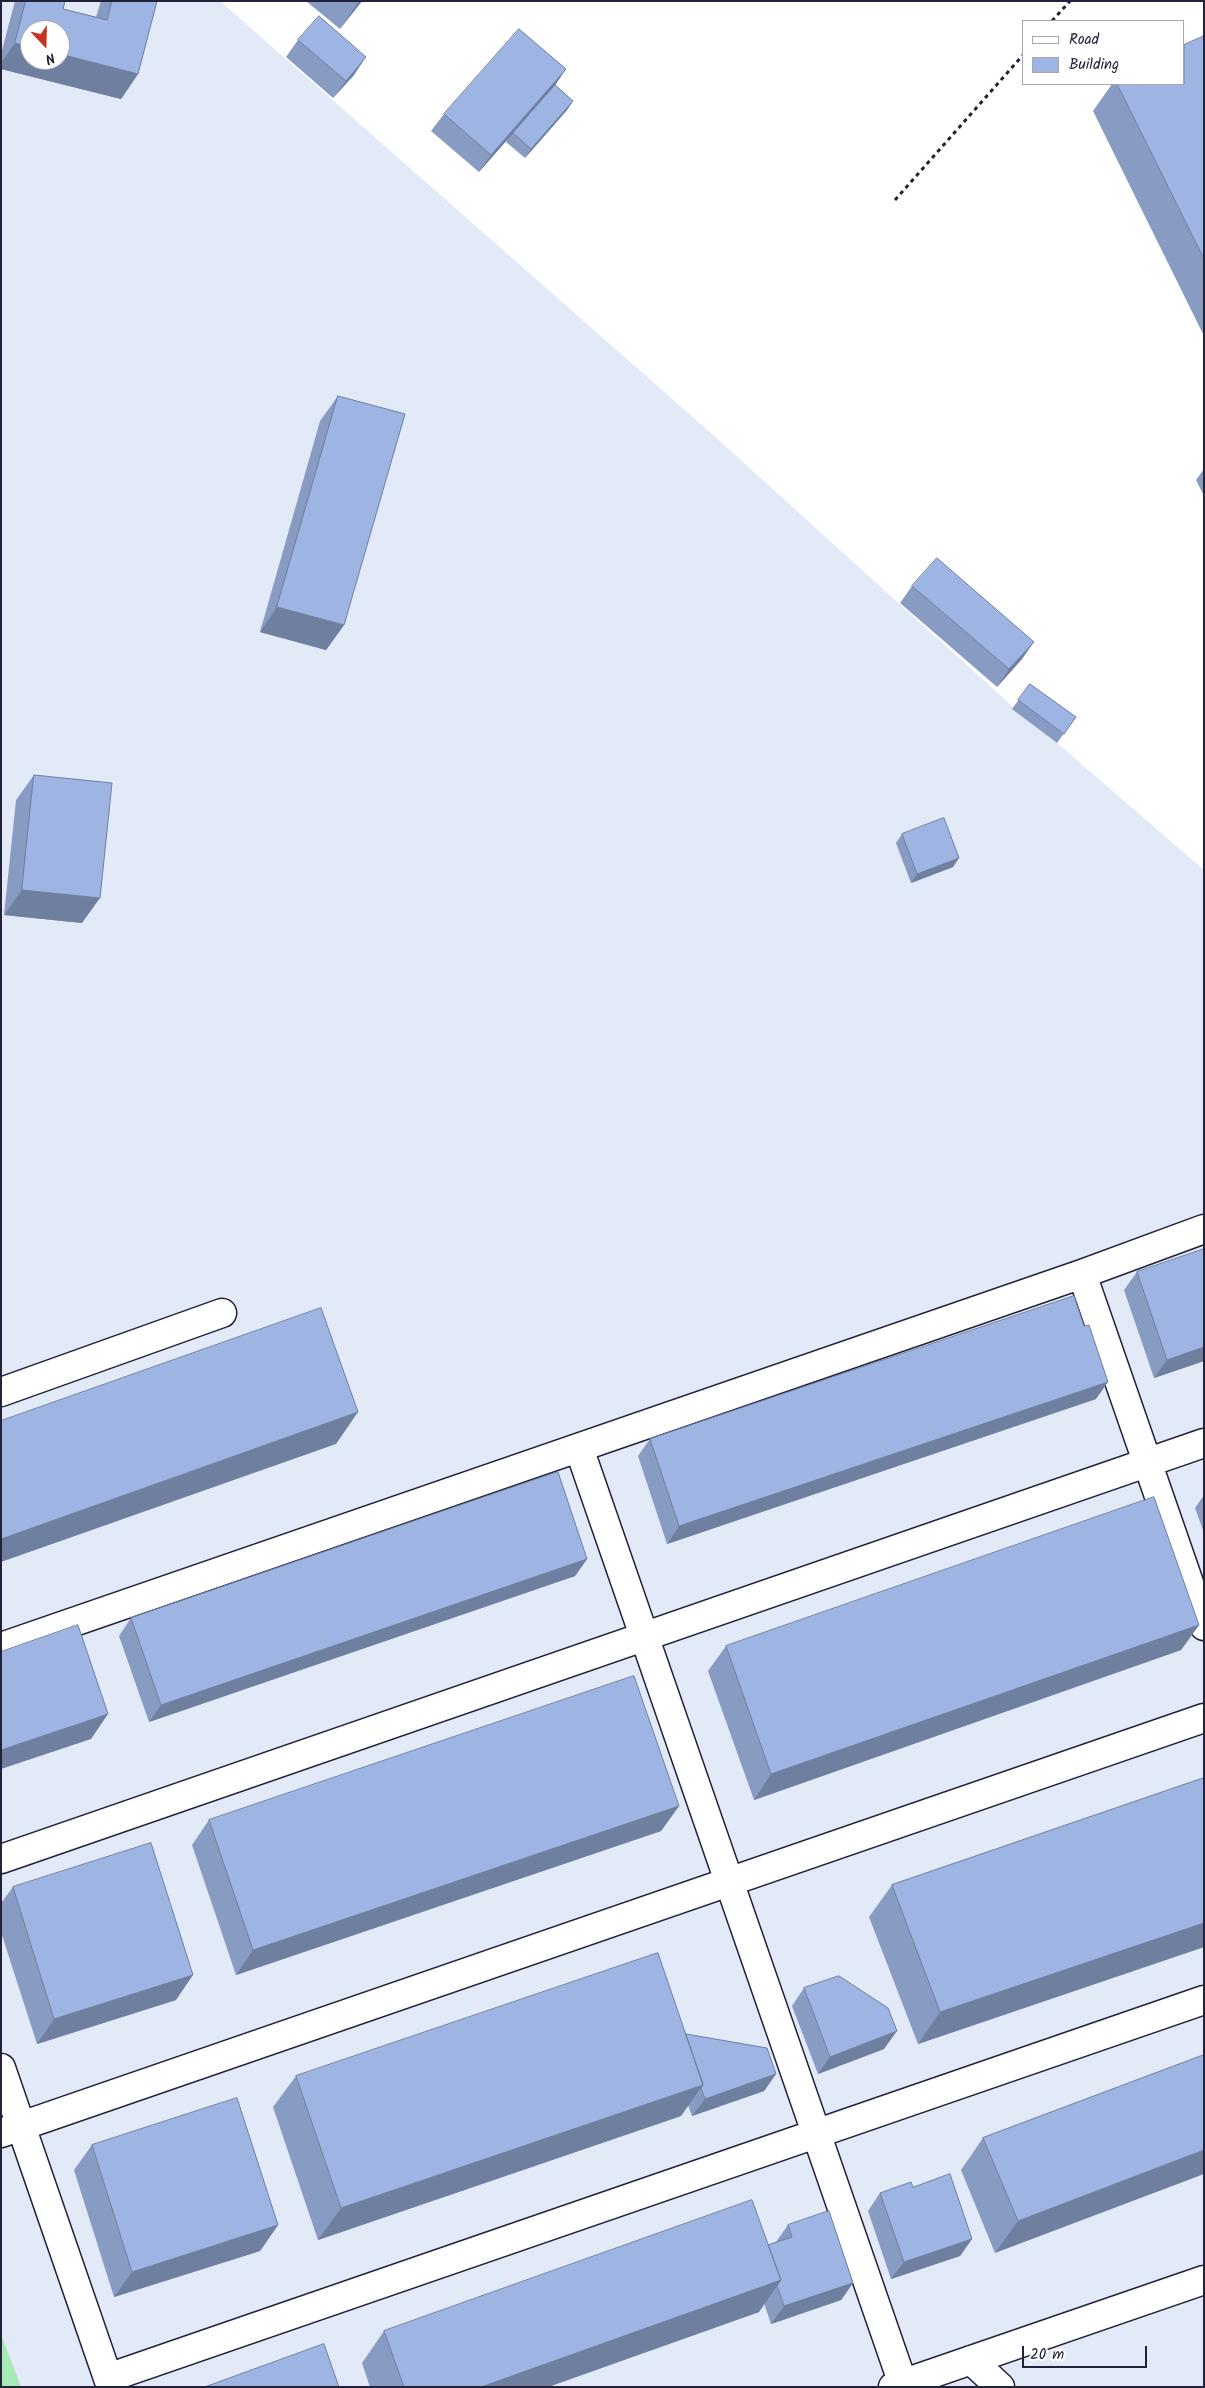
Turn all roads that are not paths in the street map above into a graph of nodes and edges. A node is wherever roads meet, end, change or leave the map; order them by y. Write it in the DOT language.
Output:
graph roads {
  1 [pos="1204,1229"];
  2 [pos="1082,1274"];
  3 [pos="222,1313"];
  4 [pos="1,1392"];
  5 [pos="1204,1443"];
  6 [pos="579,1448"];
  7 [pos="1148,1463"];
  8 [pos="1204,1626"];
  9 [pos="645,1637"];
  10 [pos="1,1647"];
  11 [pos="1204,1718"];
  12 [pos="1,1859"];
  13 [pos="729,1882"];
  14 [pos="1204,2000"];
  15 [pos="1,2068"];
  16 [pos="11,2129"];
  17 [pos="816,2133"];
  18 [pos="1204,2280"];
  19 [pos="971,2360"];
  20 [pos="110,2382"];
  21 [pos="898,2385"];
  22 [pos="1000,2387"];
  1 -- 2 [label="lane"];
  2 -- 6 [label="lane"];
  2 -- 7 [label="lane"];
  3 -- 4 [label="lane"];
  5 -- 7 [label="lane"];
  6 -- 9 [label="lane"];
  6 -- 10 [label="lane"];
  7 -- 8 [label="lane"];
  7 -- 9 [label="lane"];
  9 -- 12 [label="lane"];
  9 -- 13 [label="lane"];
  11 -- 13 [label="lane"];
  13 -- 16 [label="lane"];
  13 -- 17 [label="lane"];
  14 -- 17 [label="lane"];
  15 -- 16 [label="lane"];
  16 -- 20 [label="lane"];
  17 -- 20 [label="lane"];
  17 -- 21 [label="lane"];
  18 -- 19 [label="lane"];
  19 -- 21 [label="lane"];
  19 -- 22 [label="lane"];
}
